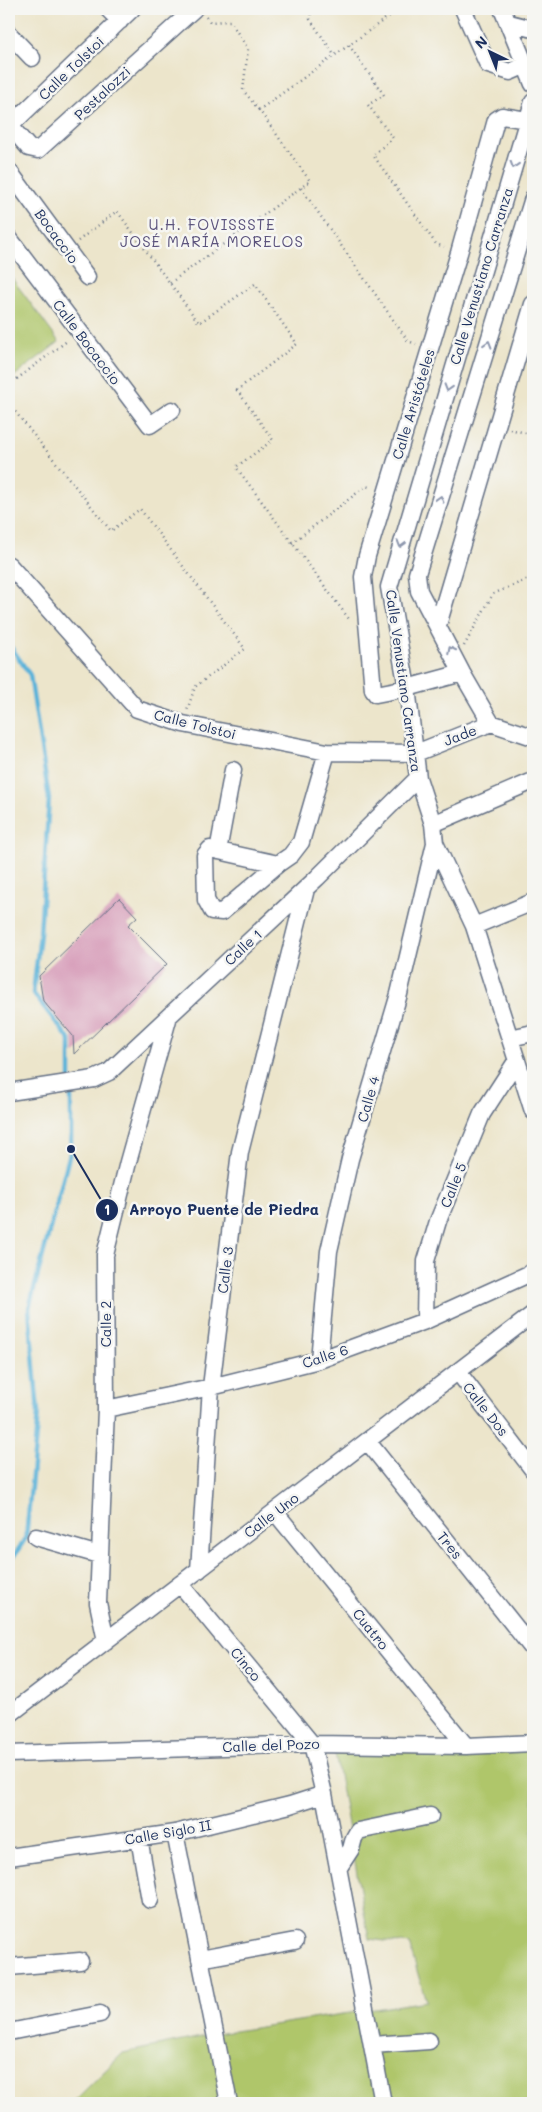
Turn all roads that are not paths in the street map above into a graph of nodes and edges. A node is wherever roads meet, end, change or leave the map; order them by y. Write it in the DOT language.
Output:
graph roads {
  1 [pos="108,9"];
  2 [pos="132,9"];
  3 [pos="463,9"];
  4 [pos="199,12"];
  5 [pos="506,16"];
  6 [pos="120,21"];
  7 [pos="533,29"];
  8 [pos="9,34"];
  9 [pos="32,58"];
  10 [pos="526,65"];
  11 [pos="533,84"];
  12 [pos="533,102"];
  13 [pos="527,120"];
  14 [pos="9,127"];
  15 [pos="9,171"];
  16 [pos="533,198"];
  17 [pos="9,238"];
  18 [pos="87,277"];
  19 [pos="533,304"];
  20 [pos="172,410"];
  21 [pos="9,564"];
  22 [pos="438,625"];
  23 [pos="459,667"];
  24 [pos="407,688"];
  25 [pos="491,723"];
  26 [pos="533,737"];
  27 [pos="327,752"];
  28 [pos="416,752"];
  29 [pos="233,770"];
  30 [pos="418,778"];
  31 [pos="533,781"];
  32 [pos="434,824"];
  33 [pos="435,843"];
  34 [pos="218,851"];
  35 [pos="278,864"];
  36 [pos="306,889"];
  37 [pos="533,902"];
  38 [pos="474,926"];
  39 [pos="169,1016"];
  40 [pos="533,1033"];
  41 [pos="510,1038"];
  42 [pos="517,1060"];
  43 [pos="9,1092"];
  44 [pos="533,1111"];
  45 [pos="533,1272"];
  46 [pos="533,1314"];
  47 [pos="425,1321"];
  48 [pos="319,1360"];
  49 [pos="458,1372"];
  50 [pos="211,1386"];
  51 [pos="106,1409"];
  52 [pos="368,1442"];
  53 [pos="533,1470"];
  54 [pos="275,1512"];
  55 [pos="36,1537"];
  56 [pos="99,1555"];
  57 [pos="199,1570"];
  58 [pos="180,1584"];
  59 [pos="106,1641"];
  60 [pos="533,1649"];
  61 [pos="9,1715"];
  62 [pos="533,1743"];
  63 [pos="312,1744"];
  64 [pos="466,1746"];
  65 [pos="9,1754"];
  66 [pos="324,1794"];
  67 [pos="430,1816"];
  68 [pos="175,1833"];
  69 [pos="139,1838"];
  70 [pos="9,1857"];
  71 [pos="338,1869"];
  72 [pos="150,1900"];
  73 [pos="295,1941"];
  74 [pos="200,1958"];
  75 [pos="80,1961"];
  76 [pos="9,1967"];
  77 [pos="100,2014"];
  78 [pos="9,2032"];
  79 [pos="430,2041"];
  80 [pos="372,2045"];
  81 [pos="229,2103"];
  82 [pos="383,2103"];
  1 -- 6 [label="street"];
  2 -- 6 [label="street, Calle Tolstoi"];
  3 -- 10 [label="street"];
  4 -- 14 [label="street, Pestalozzi"];
  5 -- 7 [label="street"];
  5 -- 10 [label="street"];
  6 -- 14 [label="street, Calle Tolstoi"];
  8 -- 9 [label="street"];
  10 -- 11 [label="street"];
  12 -- 13 [label="street, Calle Venustiano Carranza"];
  13 -- 24 [label="street, Calle Venustiano Carranza, one-way"];
  13 -- 24 [label="street, Calle Aristóteles"];
  15 -- 18 [label="street, Bocaccio"];
  22 -- 16 [label="street, Calle Venustiano Carranza, one-way"];
  17 -- 20 [label="street, Calle Bocaccio"];
  19 -- 22 [label="street"];
  21 -- 27 [label="street, Calle Tolstoi"];
  23 -- 22 [label="street, Calle Venustiano Carranza, one-way"];
  23 -- 24 [label="street"];
  23 -- 25 [label="street, Calle Venustiano Carranza"];
  24 -- 28 [label="street, Calle Venustiano Carranza"];
  25 -- 26 [label="street, Jade"];
  25 -- 28 [label="street, Jade"];
  27 -- 28 [label="street, Calle Tolstoi"];
  27 -- 35 [label="street"];
  28 -- 30 [label="street, Calle Venustiano Carranza"];
  29 -- 34 [label="street"];
  30 -- 32 [label="street, Calle Venustiano Carranza"];
  30 -- 36 [label="street, Calle 1"];
  31 -- 32 [label="street"];
  32 -- 33 [label="street, Calle Venustiano Carranza"];
  33 -- 38 [label="street, Calle Venustiano Carranza"];
  33 -- 48 [label="street, Calle 4"];
  34 -- 35 [label="street"];
  34 -- 35 [label="street"];
  36 -- 39 [label="street, Calle 1"];
  36 -- 50 [label="street, Calle 3"];
  37 -- 38 [label="street"];
  38 -- 41 [label="street, Calle Venustiano Carranza"];
  39 -- 43 [label="street, Calle 1"];
  39 -- 51 [label="street, Calle 2"];
  40 -- 41 [label="street"];
  41 -- 42 [label="street, Calle Venustiano Carranza"];
  42 -- 44 [label="street, Calle Venustiano Carranza"];
  42 -- 47 [label="street, Calle 5"];
  45 -- 47 [label="street, Calle 6"];
  46 -- 49 [label="street, Calle Uno"];
  47 -- 48 [label="street, Calle 6"];
  48 -- 50 [label="street, Calle 6"];
  49 -- 52 [label="street, Calle Uno"];
  49 -- 53 [label="street, Calle Dos"];
  50 -- 51 [label="street, Calle 6"];
  50 -- 57 [label="street, Calle 3"];
  51 -- 56 [label="street, Calle 2"];
  52 -- 54 [label="street, Calle Uno"];
  52 -- 60 [label="street, Tres"];
  54 -- 57 [label="street, Calle Uno"];
  54 -- 64 [label="street, Cuatro"];
  55 -- 56 [label="street"];
  56 -- 59 [label="street, Calle 2"];
  57 -- 58 [label="street, Calle Uno"];
  58 -- 59 [label="street, Calle Uno"];
  58 -- 63 [label="street, Cinco"];
  59 -- 61 [label="street, Calle Uno"];
  62 -- 64 [label="street, Calle del Pozo"];
  63 -- 64 [label="street, Calle del Pozo"];
  63 -- 65 [label="street, Calle del Pozo"];
  63 -- 66 [label="street"];
  66 -- 68 [label="street, Calle Siglo II"];
  66 -- 71 [label="street"];
  67 -- 71 [label="street"];
  68 -- 69 [label="street, Calle Siglo II"];
  68 -- 74 [label="street"];
  69 -- 70 [label="street, Calle Siglo II"];
  69 -- 72 [label="street"];
  71 -- 80 [label="street"];
  73 -- 74 [label="street"];
  74 -- 81 [label="street"];
  75 -- 76 [label="street"];
  77 -- 78 [label="street"];
  79 -- 80 [label="street"];
  80 -- 82 [label="street"];
}
